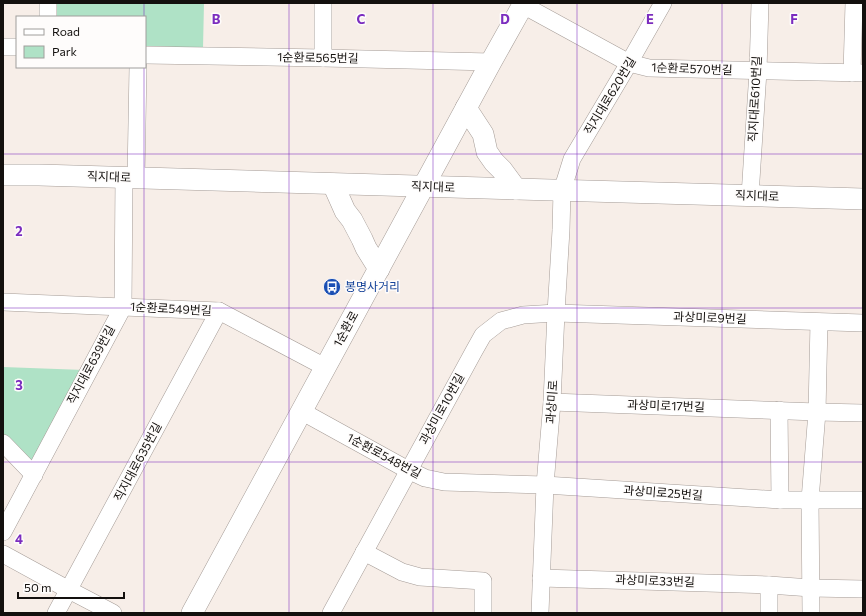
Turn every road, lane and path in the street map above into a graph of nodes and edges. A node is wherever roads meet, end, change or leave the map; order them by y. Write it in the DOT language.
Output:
graph roads {
  1 [pos="48,3"];
  2 [pos="323,3"];
  3 [pos="663,3"];
  4 [pos="760,3"];
  5 [pos="854,3"];
  6 [pos="523,4"];
  7 [pos="48,16"];
  8 [pos="3,47"];
  9 [pos="16,47"];
  10 [pos="146,55"];
  11 [pos="323,58"];
  12 [pos="491,62"];
  13 [pos="629,63"];
  14 [pos="138,68"];
  15 [pos="758,71"];
  16 [pos="858,73"];
  17 [pos="466,108"];
  18 [pos="3,175"];
  19 [pos="130,178"];
  20 [pos="333,184"];
  21 [pos="423,187"];
  22 [pos="516,189"];
  23 [pos="562,191"];
  24 [pos="750,196"];
  25 [pos="863,199"];
  26 [pos="379,268"];
  27 [pos="3,302"];
  28 [pos="123,307"];
  29 [pos="219,311"];
  30 [pos="556,313"];
  31 [pos="819,322"];
  32 [pos="863,323"];
  33 [pos="325,367"];
  34 [pos="552,402"];
  35 [pos="779,410"];
  36 [pos="301,411"];
  37 [pos="817,412"];
  38 [pos="863,413"];
  39 [pos="3,443"];
  40 [pos="408,470"];
  41 [pos="34,475"];
  42 [pos="545,485"];
  43 [pos="780,500"];
  44 [pos="810,500"];
  45 [pos="863,500"];
  46 [pos="3,532"];
  47 [pos="364,552"];
  48 [pos="3,554"];
  49 [pos="541,578"];
  50 [pos="769,585"];
  51 [pos="811,588"];
  52 [pos="863,589"];
  53 [pos="69,590"];
  54 [pos="56,613"];
  55 [pos="114,613"];
  56 [pos="192,613"];
  57 [pos="331,613"];
  58 [pos="483,613"];
  59 [pos="540,613"];
  60 [pos="768,613"];
  61 [pos="811,613"];
  1 -- 7 [label="street"];
  2 -- 11 [label="street"];
  3 -- 13 [label="street, 직지대로620번길"];
  4 -- 15 [label="street, 직지대로610번길"];
  5 -- 16 [label="street, 1순환로570번길"];
  6 -- 12 [label="street, 1순환로"];
  6 -- 13 [label="street, 1순환로570번길"];
  8 -- 9 [label="street"];
  10 -- 11 [label="street, 1순환로565번길"];
  11 -- 12 [label="street, 1순환로565번길"];
  12 -- 17 [label="street, 1순환로"];
  13 -- 15 [label="street, 1순환로570번길"];
  13 -- 23 [label="street, 직지대로620번길"];
  14 -- 19 [label="street, 직지대로639번길"];
  15 -- 16 [label="street, 1순환로570번길"];
  15 -- 24 [label="street, 직지대로610번길"];
  17 -- 21 [label="street, 1순환로"];
  17 -- 22 [label="street"];
  18 -- 19 [label="street, 직지대로"];
  19 -- 20 [label="street, 직지대로"];
  19 -- 28 [label="street, 직지대로639번길"];
  20 -- 21 [label="street, 직지대로"];
  20 -- 26 [label="street"];
  21 -- 22 [label="street, 직지대로"];
  21 -- 26 [label="street, 1순환로"];
  22 -- 23 [label="street, 직지대로"];
  23 -- 24 [label="street, 직지대로"];
  23 -- 30 [label="street, 과상미로"];
  24 -- 25 [label="street, 직지대로"];
  26 -- 33 [label="street, 1순환로"];
  27 -- 28 [label="street, 1순환로549번길"];
  28 -- 29 [label="street, 1순환로549번길"];
  28 -- 41 [label="street, 직지대로639번길"];
  29 -- 33 [label="street, 1순환로549번길"];
  29 -- 53 [label="street, 직지대로635번길"];
  30 -- 31 [label="street, 과상미로9번길"];
  30 -- 34 [label="street, 과상미로"];
  30 -- 40 [label="street, 과상미로10번길"];
  31 -- 32 [label="street, 과상미로9번길"];
  31 -- 37 [label="street"];
  33 -- 36 [label="street, 1순환로"];
  34 -- 35 [label="street, 과상미로17번길"];
  34 -- 42 [label="street, 과상미로"];
  35 -- 37 [label="street, 과상미로17번길"];
  35 -- 43 [label="street"];
  36 -- 40 [label="street, 1순환로548번길"];
  36 -- 56 [label="street, 1순환로"];
  37 -- 38 [label="street, 과상미로17번길"];
  37 -- 44 [label="street"];
  39 -- 41 [label="street"];
  40 -- 42 [label="street, 1순환로548번길"];
  40 -- 47 [label="street, 과상미로10번길"];
  41 -- 46 [label="street, 직지대로639번길"];
  42 -- 43 [label="street, 과상미로25번길"];
  42 -- 49 [label="street, 과상미로"];
  43 -- 44 [label="street, 과상미로25번길"];
  44 -- 45 [label="street, 과상미로25번길"];
  44 -- 51 [label="street"];
  47 -- 57 [label="street, 과상미로10번길"];
  47 -- 58 [label="street"];
  48 -- 53 [label="street"];
  49 -- 50 [label="street, 과상미로33번길"];
  49 -- 59 [label="street, 과상미로"];
  50 -- 51 [label="street, 과상미로33번길"];
  50 -- 60 [label="street"];
  51 -- 52 [label="street, 과상미로33번길"];
  51 -- 61 [label="street"];
  53 -- 54 [label="street, 직지대로635번길"];
  53 -- 55 [label="street"];
}
